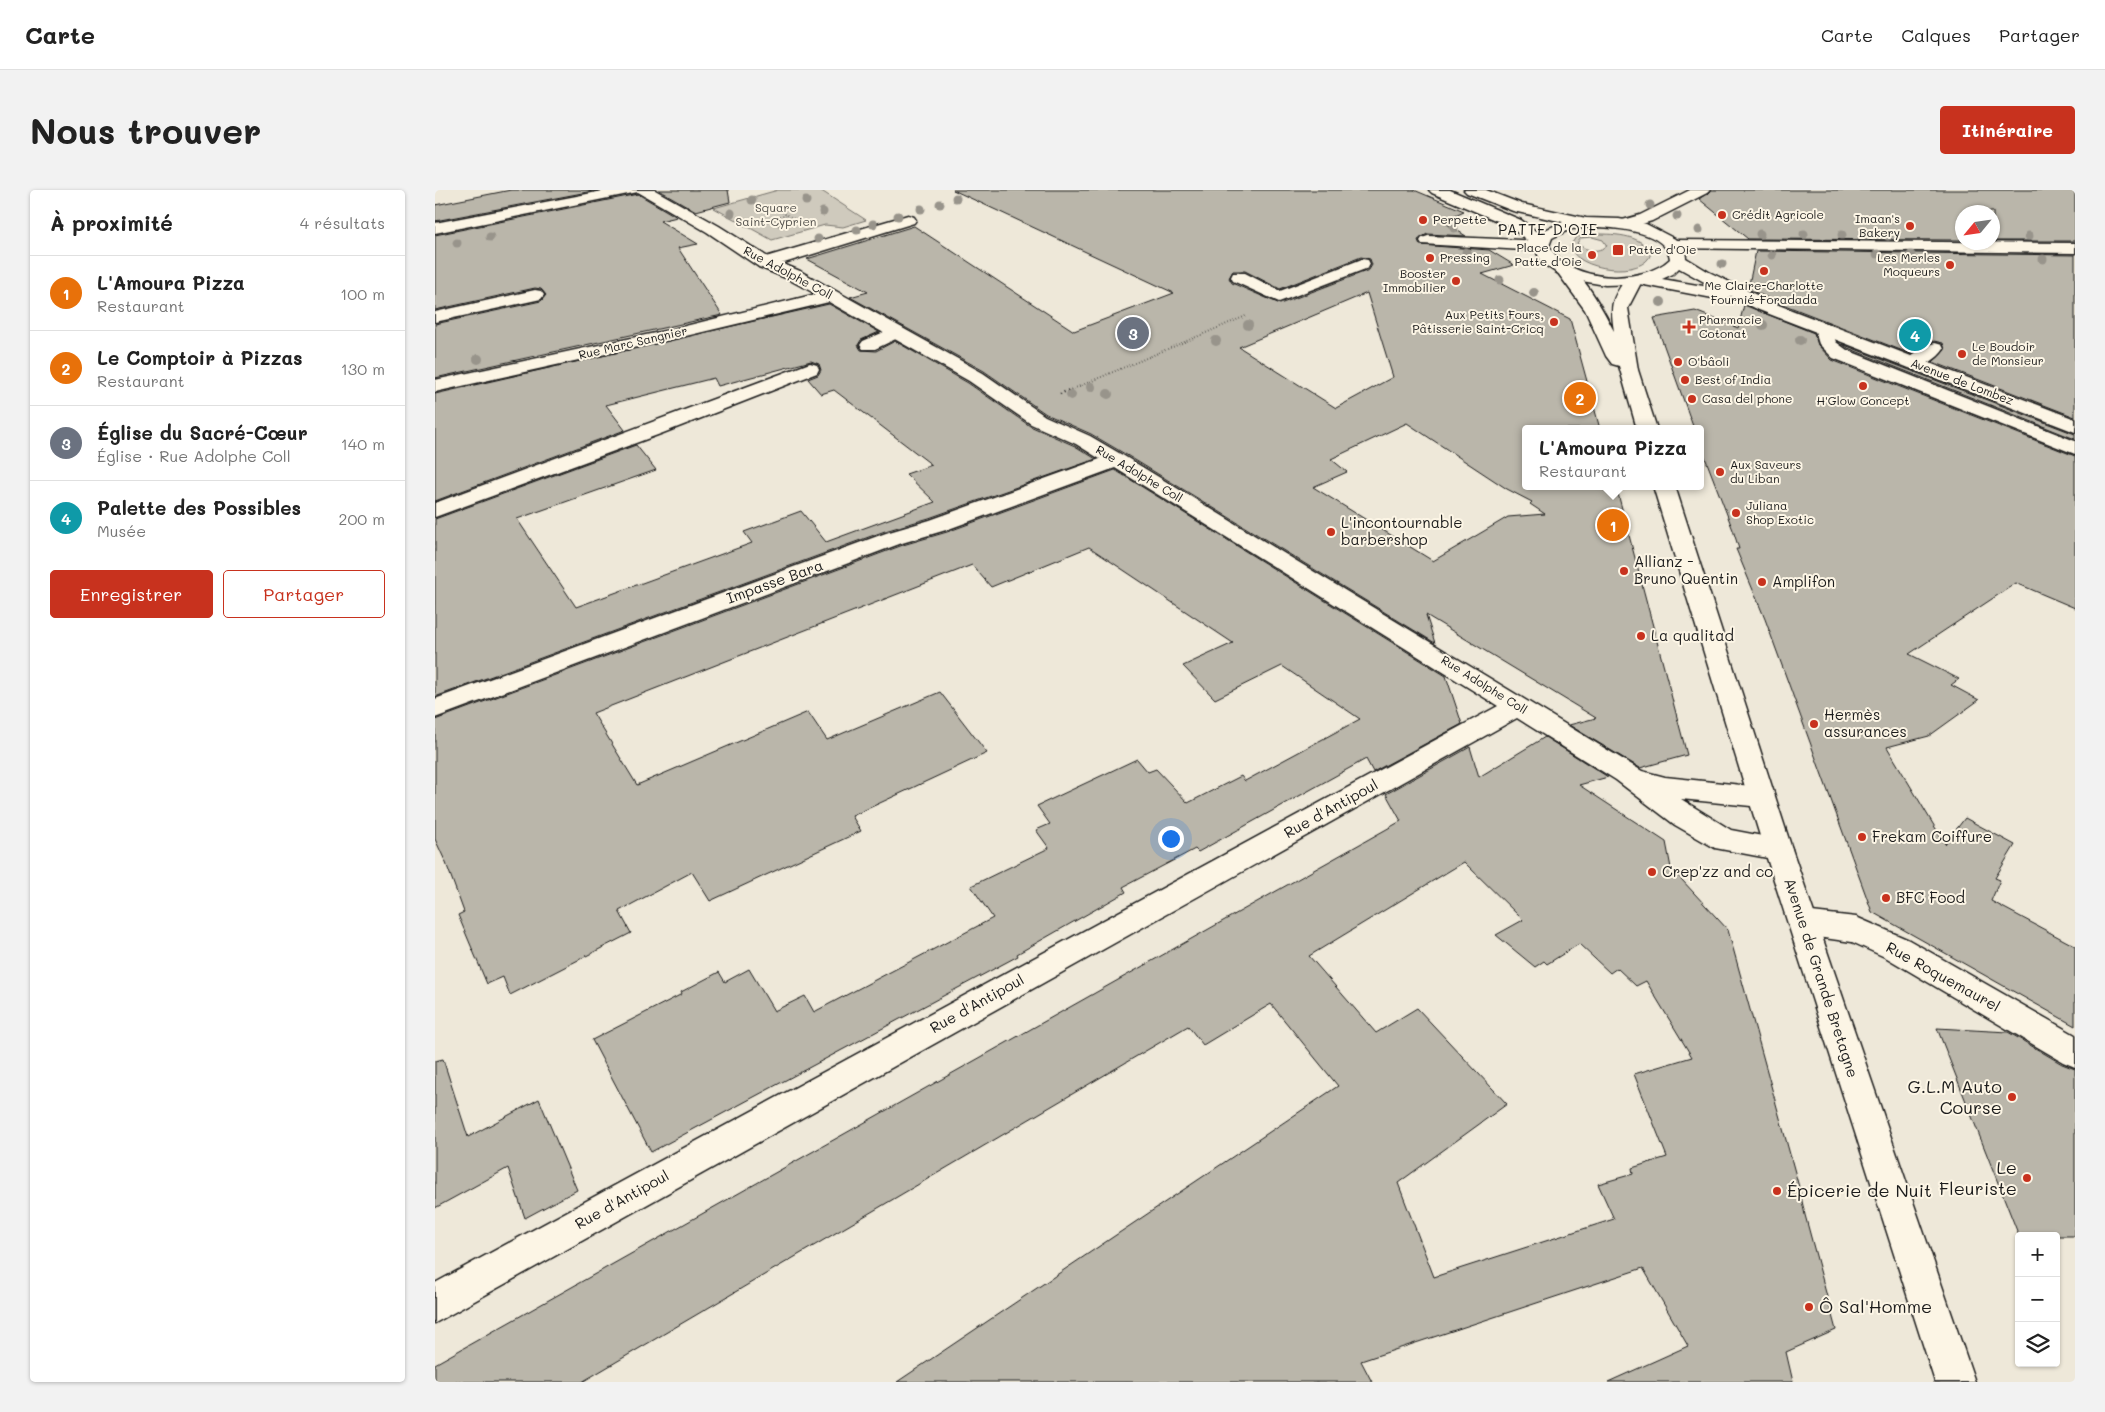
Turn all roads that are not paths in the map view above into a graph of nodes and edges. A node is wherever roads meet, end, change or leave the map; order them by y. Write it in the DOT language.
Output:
graph roads {
  1 [pos="632,190"];
  2 [pos="644,190"];
  3 [pos="1437,190"];
  4 [pos="1472,190"];
  5 [pos="1702,190"];
  6 [pos="908,220"];
  7 [pos="1588,222"];
  8 [pos="1625,224"];
  9 [pos="435,228"];
  10 [pos="1428,241"];
  11 [pos="1541,244"];
  12 [pos="2075,248"];
  13 [pos="1675,253"];
  14 [pos="765,263"];
  15 [pos="1362,264"];
  16 [pos="1563,269"];
  17 [pos="1239,277"];
  18 [pos="1637,281"];
  19 [pos="535,295"];
  20 [pos="831,296"];
  21 [pos="1765,306"];
  22 [pos="435,317"];
  23 [pos="1823,328"];
  24 [pos="896,332"];
  25 [pos="869,345"];
  26 [pos="1935,349"];
  27 [pos="1914,363"];
  28 [pos="810,370"];
  29 [pos="1629,370"];
  30 [pos="435,386"];
  31 [pos="1646,425"];
  32 [pos="2075,426"];
  33 [pos="2075,448"];
  34 [pos="1117,460"];
  35 [pos="1665,490"];
  36 [pos="435,510"];
  37 [pos="1519,706"];
  38 [pos="435,708"];
  39 [pos="1626,773"];
  40 [pos="1761,797"];
  41 [pos="1777,849"];
  42 [pos="1803,923"];
  43 [pos="2075,1052"];
  44 [pos="435,1304"];
  45 [pos="1955,1382"];
  1 -- 9 [label="street"];
  2 -- 14 [label="street, Rue Adolphe Coll"];
  3 -- 11 [label="street"];
  4 -- 7 [label="street"];
  5 -- 8 [label="street"];
  6 -- 14 [label="street"];
  7 -- 8 [label="street"];
  7 -- 11 [label="street"];
  8 -- 13 [label="street"];
  10 -- 11 [label="street"];
  11 -- 16 [label="street"];
  12 -- 13 [label="street"];
  13 -- 18 [label="street"];
  13 -- 21 [label="street, Avenue de Lombez"];
  14 -- 20 [label="street, Rue Adolphe Coll"];
  15 -- 17 [label="street"];
  16 -- 18 [label="street"];
  16 -- 29 [label="street"];
  18 -- 21 [label="street, Avenue de Lombez"];
  18 -- 29 [label="street"];
  19 -- 22 [label="street"];
  20 -- 24 [label="street, Rue Adolphe Coll"];
  20 -- 30 [label="street, Rue Marc Sangnier"];
  21 -- 23 [label="street, Avenue de Lombez"];
  23 -- 27 [label="street, Avenue de Lombez"];
  23 -- 33 [label="street"];
  24 -- 25 [label="street"];
  24 -- 34 [label="street, Rue Adolphe Coll"];
  26 -- 27 [label="street"];
  27 -- 32 [label="street, Avenue de Lombez"];
  28 -- 36 [label="street"];
  29 -- 31 [label="street"];
  34 -- 37 [label="street, Rue Adolphe Coll"];
  34 -- 38 [label="street, Impasse Bara"];
  35 -- 40 [label="street, Avenue de Grande Bretagne"];
  37 -- 39 [label="street, Rue Adolphe Coll"];
  37 -- 44 [label="street, Rue d'Antipoul"];
  39 -- 40 [label="street, Rue Adolphe Coll"];
  39 -- 41 [label="street, Rue Adolphe Coll"];
  40 -- 41 [label="street, Avenue de Grande Bretagne"];
  41 -- 42 [label="street, Avenue de Grande Bretagne"];
  42 -- 43 [label="street, Rue Roquemaurel"];
  42 -- 45 [label="street, Avenue de Grande Bretagne"];
}
